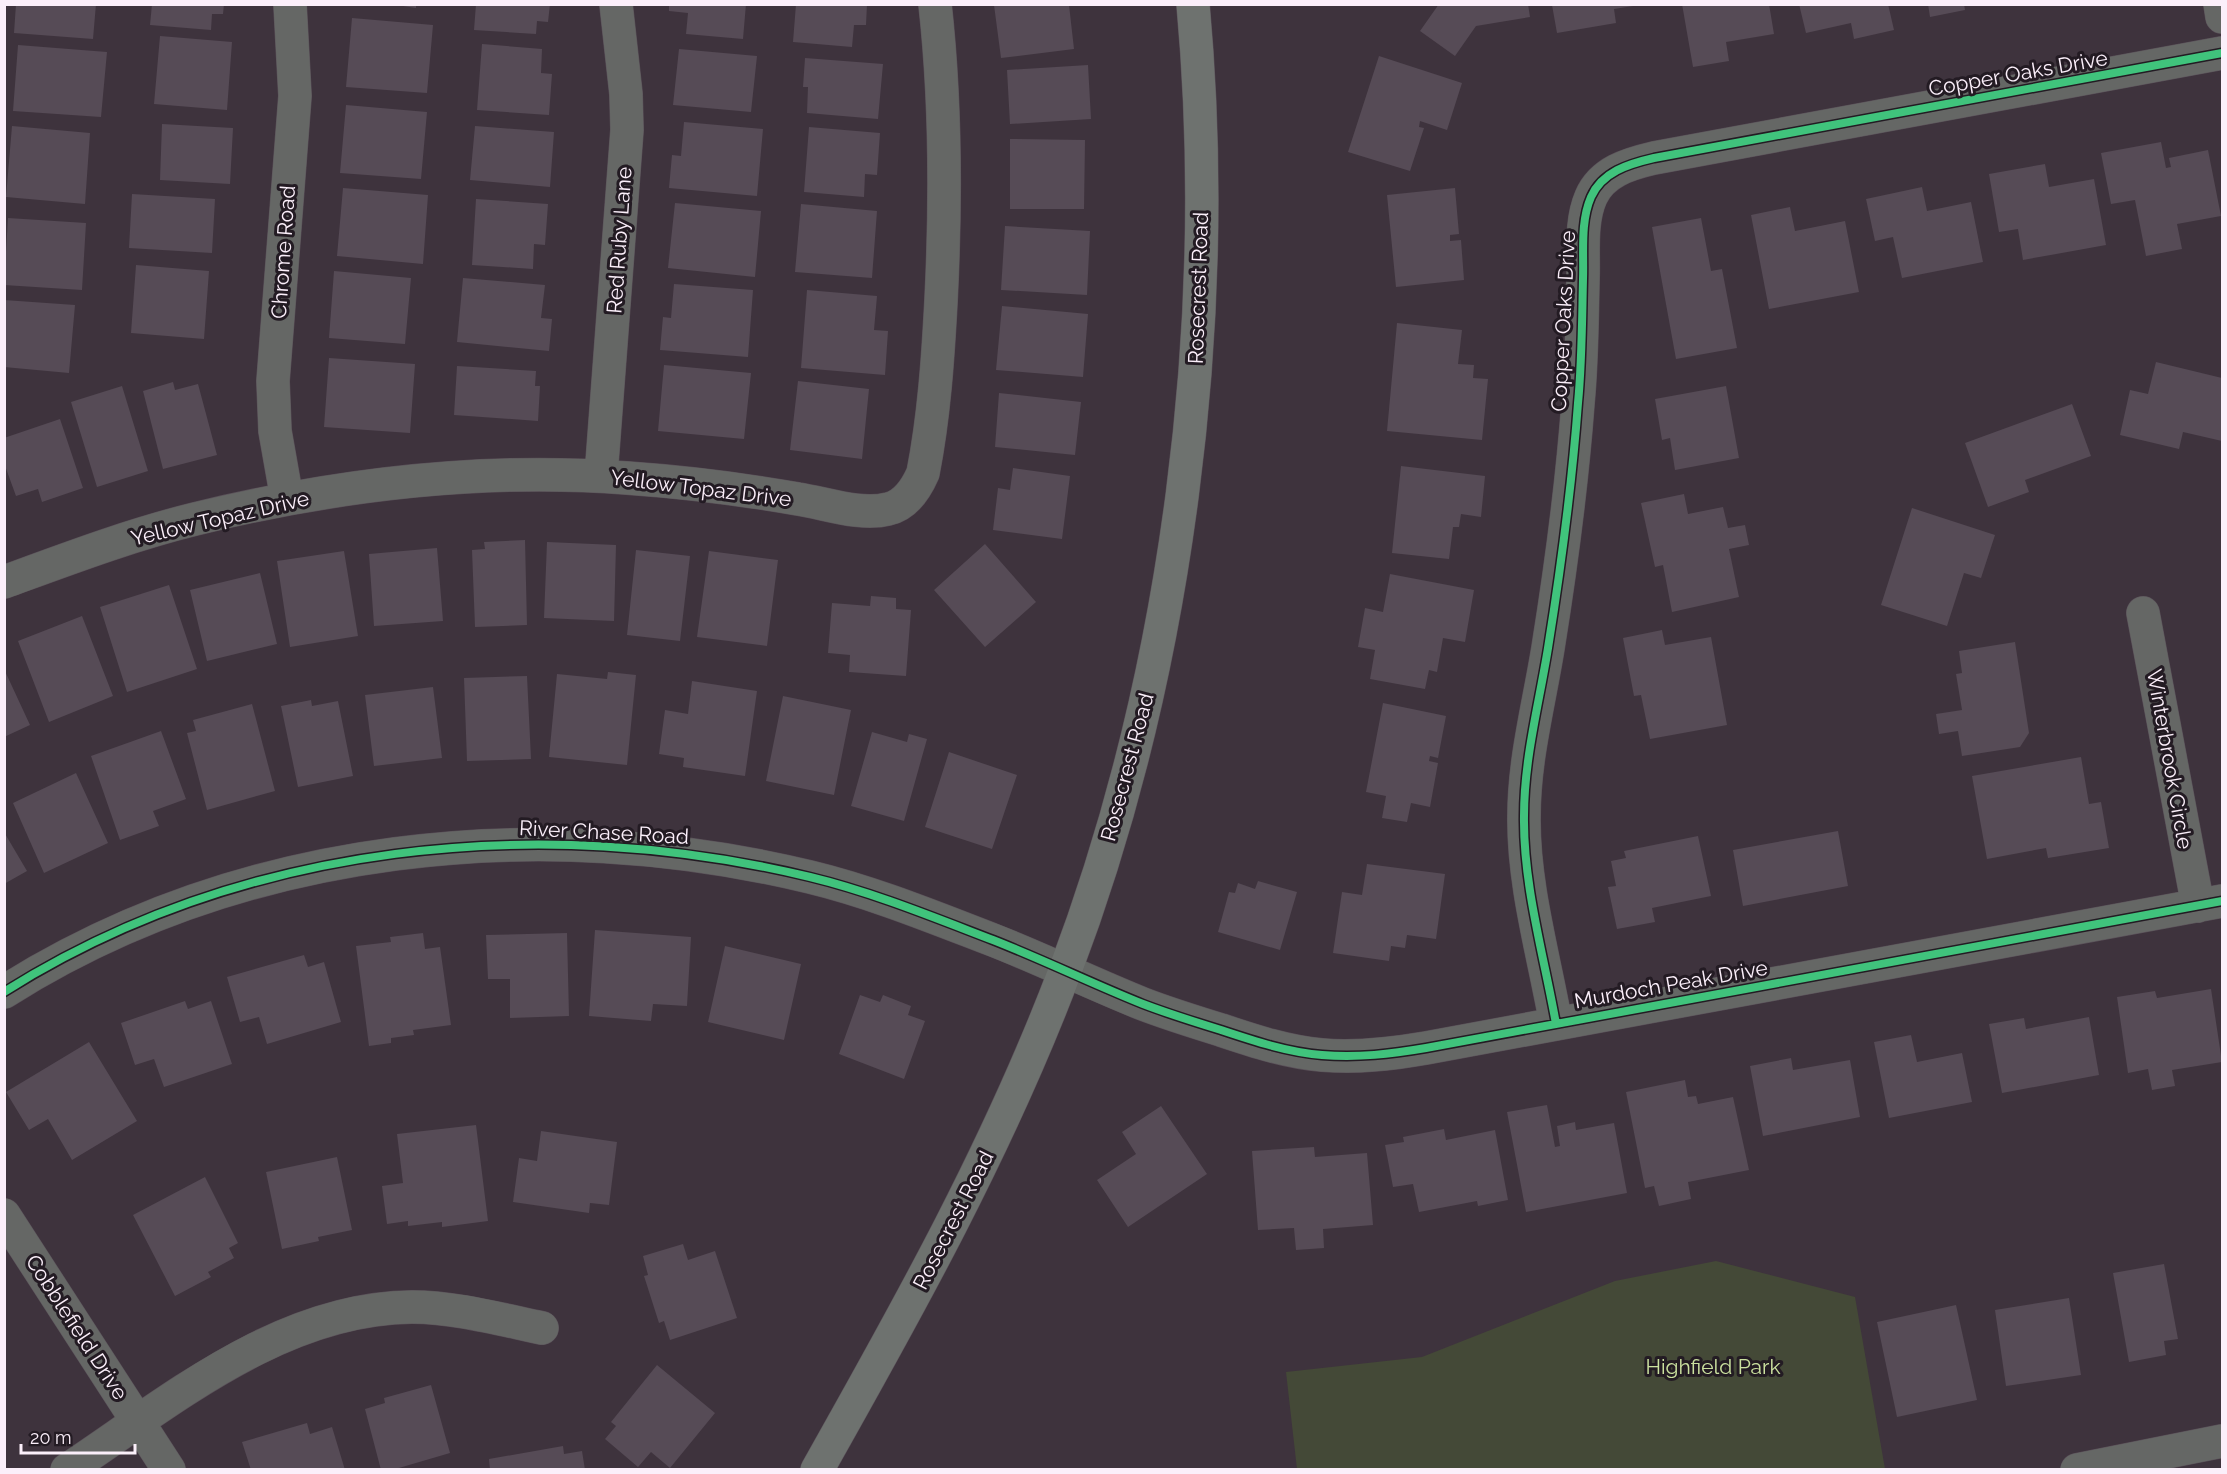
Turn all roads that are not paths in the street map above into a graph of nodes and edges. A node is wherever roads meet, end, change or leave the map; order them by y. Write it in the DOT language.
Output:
graph roads {
  1 [pos="290,4"];
  2 [pos="616,4"];
  3 [pos="935,4"];
  4 [pos="1192,4"];
  5 [pos="2220,4"];
  6 [pos="2223,17"];
  7 [pos="2223,53"];
  8 [pos="601,476"];
  9 [pos="287,499"];
  10 [pos="4,582"];
  11 [pos="2143,613"];
  12 [pos="2210,903"];
  13 [pos="1066,970"];
  14 [pos="4,992"];
  15 [pos="1556,1024"];
  16 [pos="4,1215"];
  17 [pos="542,1328"];
  18 [pos="139,1421"];
  19 [pos="2223,1442"];
  20 [pos="67,1470"];
  21 [pos="169,1470"];
  22 [pos="817,1470"];
  23 [pos="2077,1470"];
  1 -- 9 [label="street, Chrome Road"];
  2 -- 8 [label="street, Red Ruby Lane"];
  3 -- 8 [label="street, Yellow Topaz Drive"];
  4 -- 13 [label="main road, Rosecrest Road"];
  5 -- 6 [label="street"];
  7 -- 15 [label="street, Copper Oaks Drive"];
  8 -- 9 [label="street, Yellow Topaz Drive"];
  9 -- 10 [label="street, Yellow Topaz Drive"];
  11 -- 12 [label="street, Winterbrook Circle"];
  12 -- 15 [label="street, Murdoch Peak Drive"];
  13 -- 14 [label="street, River Chase Road"];
  13 -- 15 [label="street, Murdoch Peak Drive"];
  13 -- 22 [label="main road, Rosecrest Road"];
  16 -- 18 [label="street, Cobblefield Drive"];
  17 -- 18 [label="street"];
  18 -- 20 [label="street"];
  18 -- 21 [label="street, Cobblefield Drive"];
  19 -- 23 [label="street"];
}
